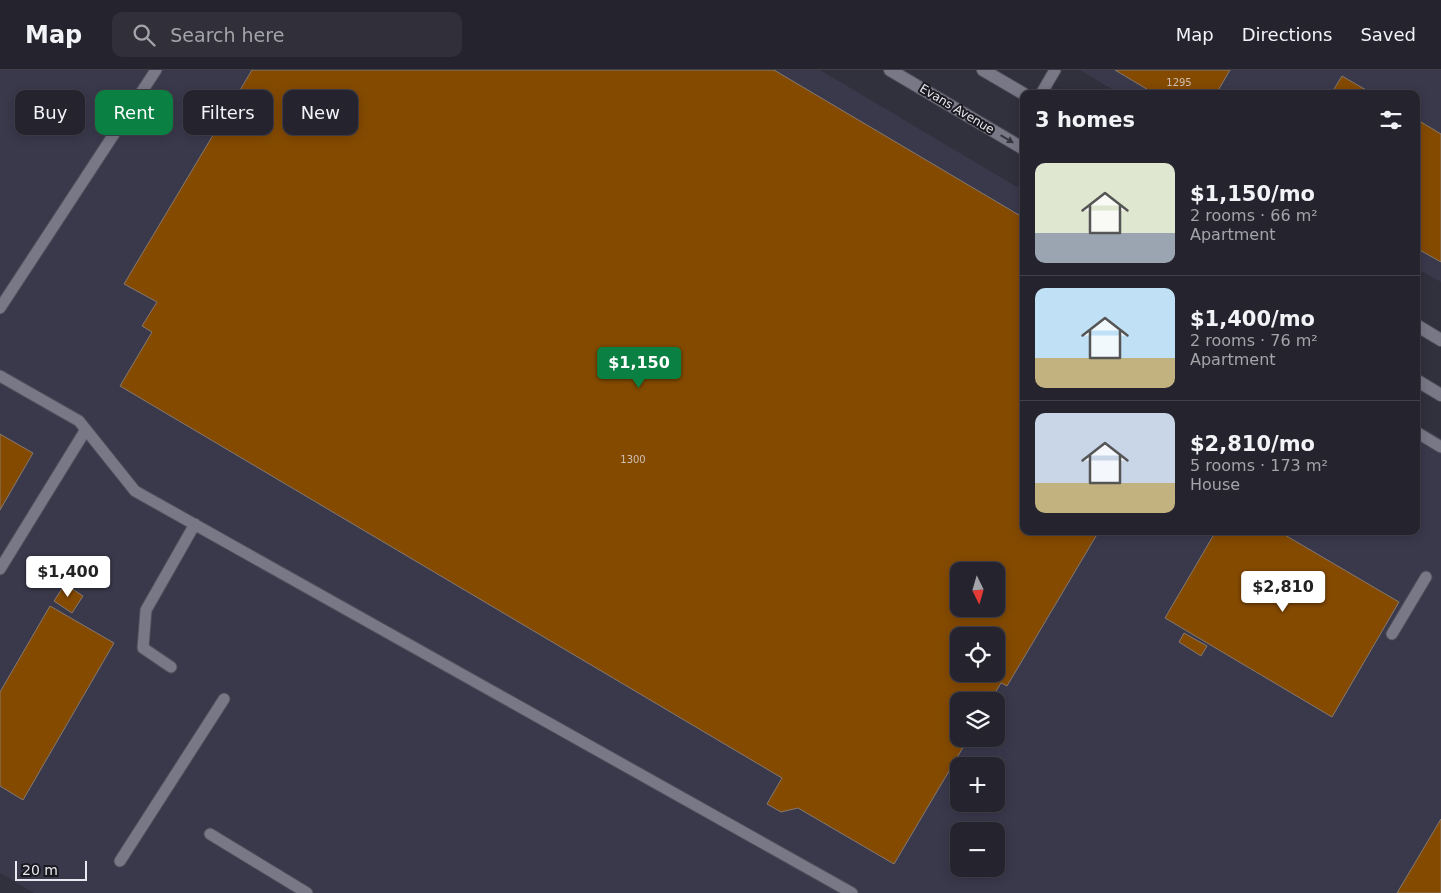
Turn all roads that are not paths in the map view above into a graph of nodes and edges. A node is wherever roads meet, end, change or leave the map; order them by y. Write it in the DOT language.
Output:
graph roads {
  1 [pos="156,70"];
  2 [pos="890,70"];
  3 [pos="983,70"];
  4 [pos="1055,70"];
  5 [pos="1042,90"];
  6 [pos="1020,92"];
  7 [pos="1020,147"];
  8 [pos="0,308"];
  9 [pos="1420,327"];
  10 [pos="1441,340"];
  11 [pos="0,376"];
  12 [pos="1420,382"];
  13 [pos="1441,395"];
  14 [pos="85,431"];
  15 [pos="1420,434"];
  16 [pos="1441,447"];
  17 [pos="195,524"];
  18 [pos="0,569"];
  19 [pos="1426,577"];
  20 [pos="1392,634"];
  21 [pos="171,667"];
  22 [pos="224,699"];
  23 [pos="210,834"];
  24 [pos="120,861"];
  25 [pos="307,893"];
  26 [pos="852,893"];
  1 -- 8 [label="lane"];
  2 -- 7 [label="main road, Evans Avenue, one-way"];
  3 -- 6 [label="main road"];
  4 -- 5 [label="lane"];
  9 -- 10 [label="main road"];
  11 -- 14 [label="lane"];
  12 -- 13 [label="main road"];
  14 -- 17 [label="lane"];
  14 -- 18 [label="lane"];
  15 -- 16 [label="lane"];
  17 -- 21 [label="lane"];
  17 -- 26 [label="lane"];
  19 -- 20 [label="lane"];
  22 -- 24 [label="lane"];
  23 -- 25 [label="lane"];
}
